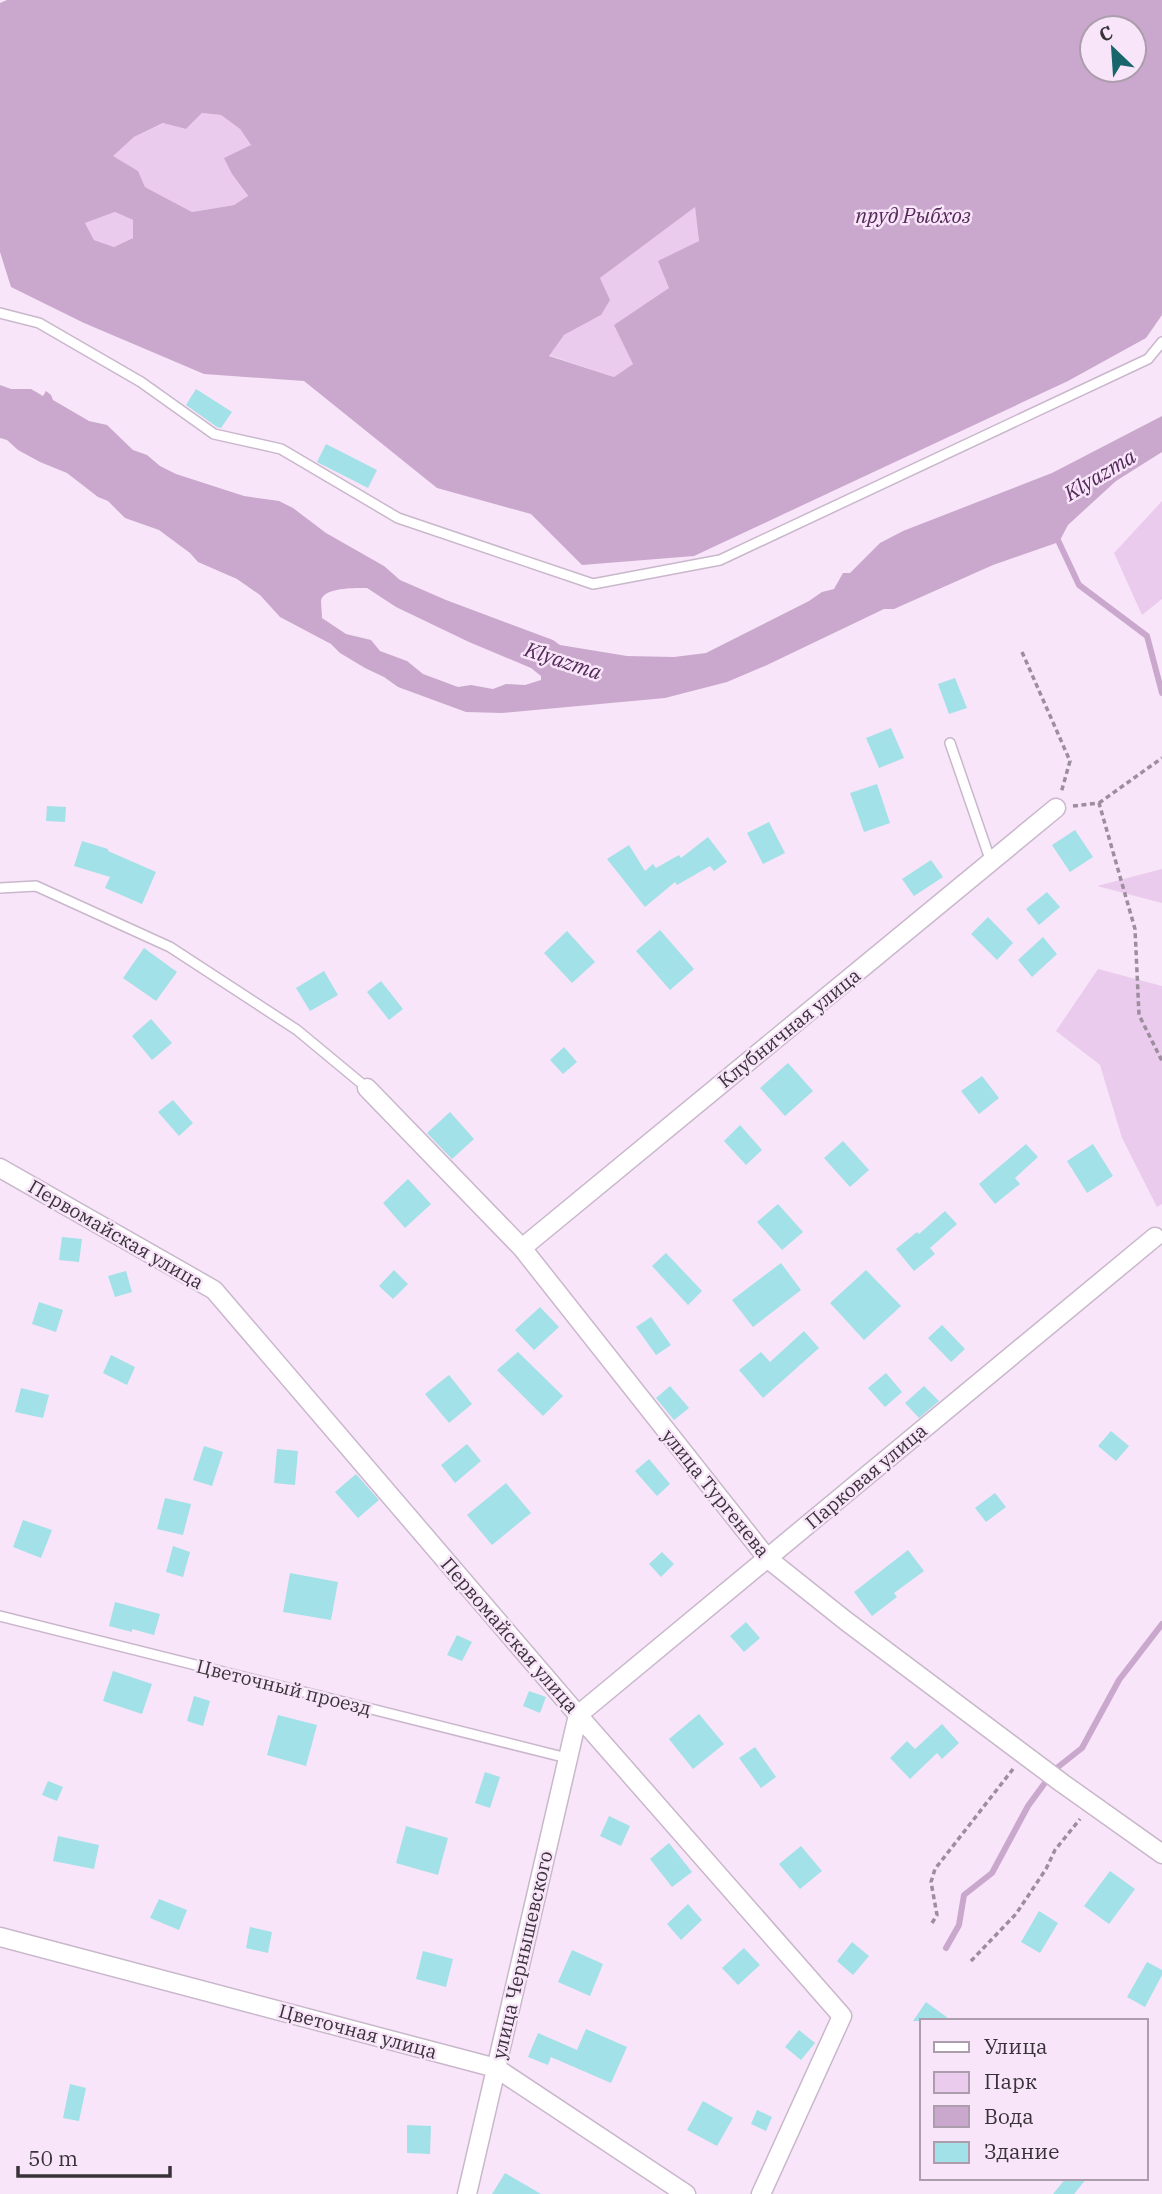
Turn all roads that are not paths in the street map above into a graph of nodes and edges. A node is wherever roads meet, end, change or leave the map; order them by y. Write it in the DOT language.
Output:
graph roads {
  1 [pos="0,313"];
  2 [pos="1162,342"];
  3 [pos="950,743"];
  4 [pos="1056,808"];
  5 [pos="991,862"];
  6 [pos="0,888"];
  7 [pos="367,1088"];
  8 [pos="0,1167"];
  9 [pos="1155,1237"];
  10 [pos="522,1248"];
  11 [pos="767,1558"];
  12 [pos="0,1616"];
  13 [pos="578,1716"];
  14 [pos="567,1758"];
  15 [pos="1162,1854"];
  16 [pos="0,1937"];
  17 [pos="496,2068"];
  18 [pos="467,2194"];
  19 [pos="686,2194"];
  20 [pos="761,2194"];
  1 -- 2 [label="lane"];
  3 -- 5 [label="lane"];
  4 -- 5 [label="street, Клубничная улица"];
  5 -- 10 [label="street, Клубничная улица"];
  6 -- 7 [label="lane"];
  7 -- 10 [label="street, улица Тургенева"];
  8 -- 13 [label="street, Первомайская улица"];
  9 -- 11 [label="street, Парковая улица"];
  10 -- 11 [label="street, улица Тургенева"];
  11 -- 13 [label="street, Парковая улица"];
  11 -- 15 [label="street, улица Тургенева"];
  12 -- 14 [label="lane, Цветочный проезд"];
  13 -- 14 [label="street, улица Чернышевского"];
  13 -- 20 [label="street, Первомайская улица"];
  14 -- 17 [label="street, улица Чернышевского"];
  16 -- 17 [label="street, Цветочная улица"];
  17 -- 18 [label="street, улица Чернышевского"];
  17 -- 19 [label="street, Цветочная улица"];
}
